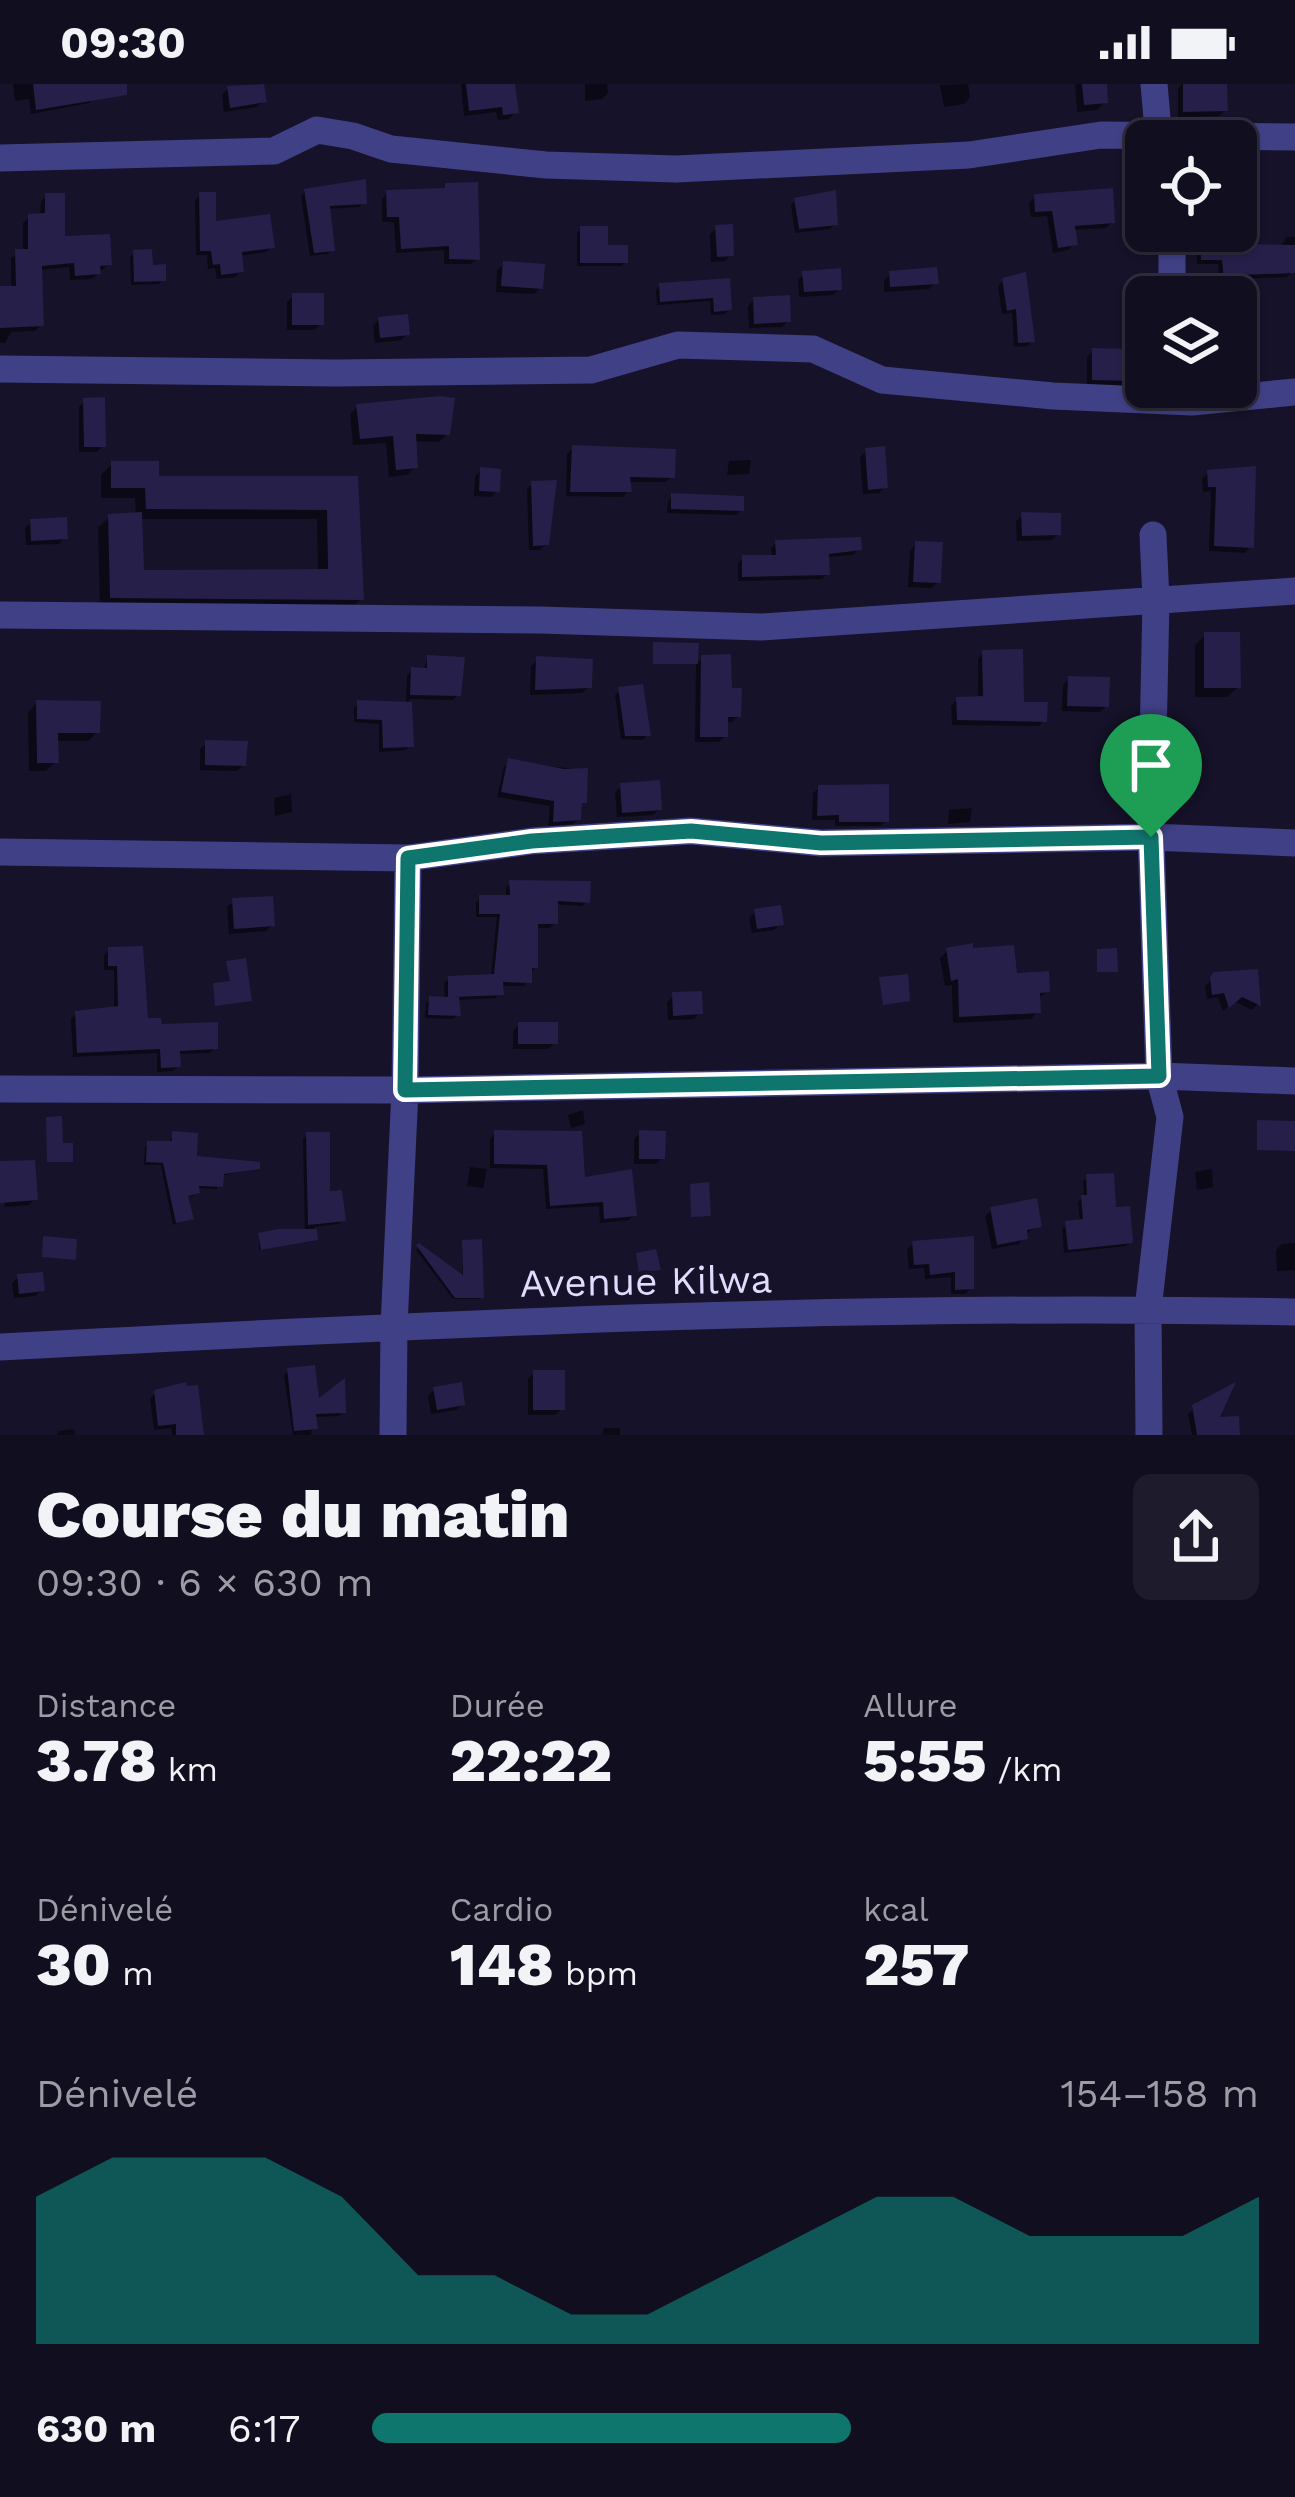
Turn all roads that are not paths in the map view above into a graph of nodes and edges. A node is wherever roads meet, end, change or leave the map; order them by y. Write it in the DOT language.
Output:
graph roads {
  1 [pos="1154,84"];
  2 [pos="1157,120"];
  3 [pos="1125,136"];
  4 [pos="1257,137"];
  5 [pos="1295,137"];
  6 [pos="0,158"];
  7 [pos="0,369"];
  8 [pos="1295,392"];
  9 [pos="1257,393"];
  10 [pos="1125,395"];
  11 [pos="1154,536"];
  12 [pos="1295,591"];
  13 [pos="1156,600"];
  14 [pos="0,615"];
  15 [pos="1151,837"];
  16 [pos="1295,843"];
  17 [pos="0,852"];
  18 [pos="408,858"];
  19 [pos="1159,1076"];
  20 [pos="1295,1081"];
  21 [pos="0,1089"];
  22 [pos="405,1090"];
  23 [pos="1148,1309"];
  24 [pos="1295,1312"];
  25 [pos="394,1326"];
  26 [pos="0,1347"];
  27 [pos="393,1435"];
  28 [pos="1149,1435"];
  1 -- 2 [label="street"];
  3 -- 6 [label="street"];
  4 -- 5 [label="street"];
  7 -- 10 [label="street"];
  8 -- 9 [label="street"];
  11 -- 13 [label="street"];
  12 -- 13 [label="street"];
  13 -- 14 [label="street"];
  13 -- 15 [label="street"];
  15 -- 16 [label="street"];
  15 -- 18 [label="street"];
  15 -- 19 [label="street"];
  17 -- 18 [label="street"];
  18 -- 22 [label="street"];
  19 -- 20 [label="street"];
  19 -- 22 [label="street"];
  19 -- 23 [label="street"];
  21 -- 22 [label="street"];
  22 -- 25 [label="street"];
  23 -- 24 [label="street, Avenue Kilwa"];
  23 -- 25 [label="street, Avenue Kilwa"];
  23 -- 28 [label="street"];
  25 -- 26 [label="street, Avenue Kilwa"];
  25 -- 27 [label="street"];
}
